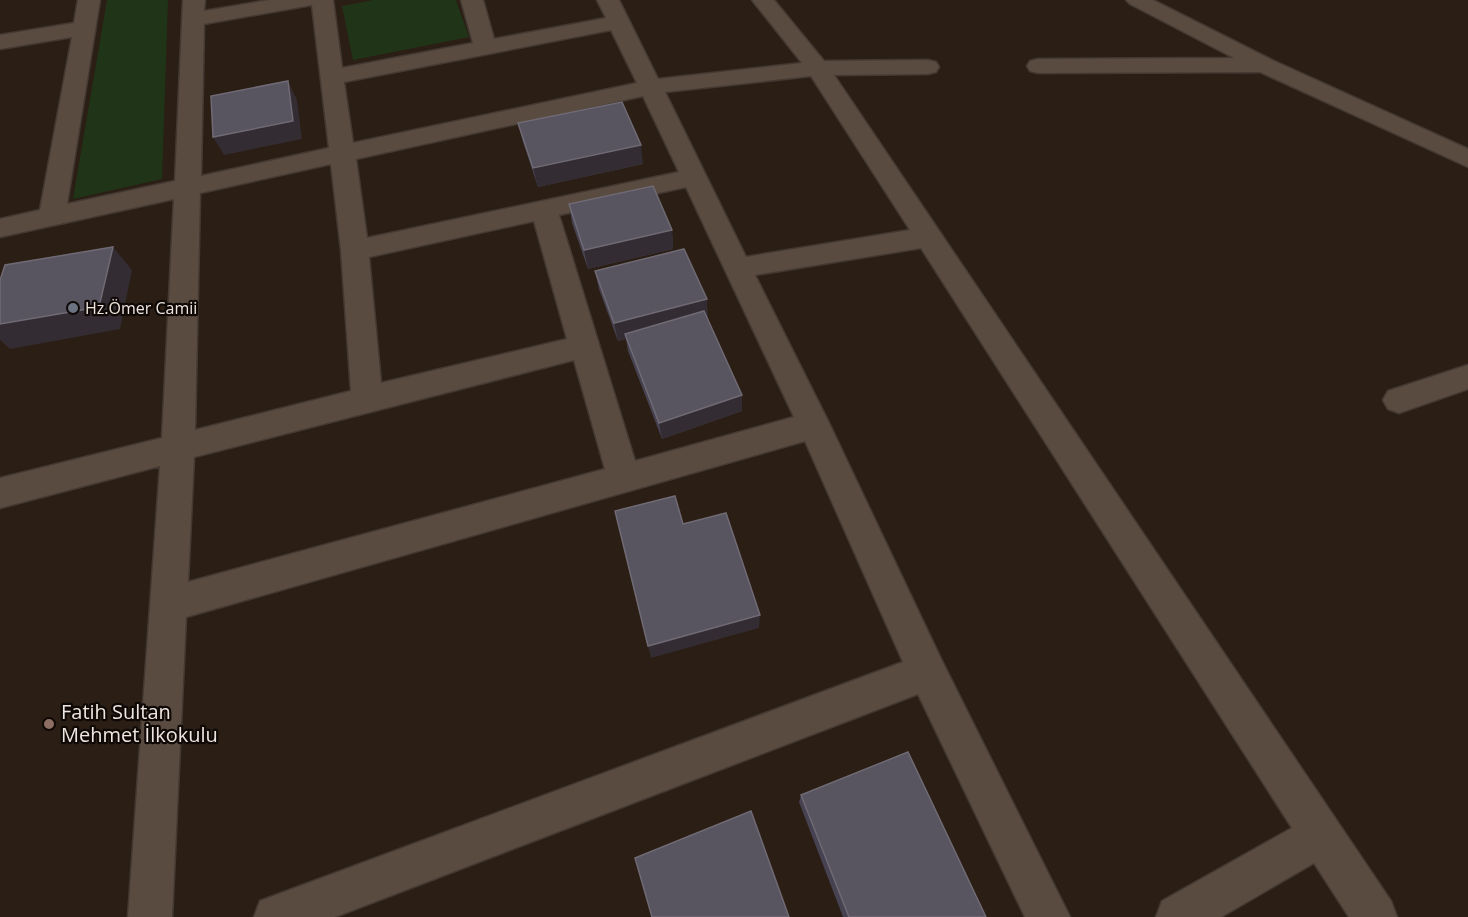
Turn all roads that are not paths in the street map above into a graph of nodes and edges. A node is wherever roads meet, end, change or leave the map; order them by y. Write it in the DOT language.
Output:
graph roads {
  1 [pos="89,0"];
  2 [pos="308,0"];
  3 [pos="322,0"];
  4 [pos="472,0"];
  5 [pos="763,0"];
  6 [pos="1137,0"];
  7 [pos="194,9"];
  8 [pos="613,11"];
  9 [pos="84,28"];
  10 [pos="0,42"];
  11 [pos="485,47"];
  12 [pos="1264,65"];
  13 [pos="1038,66"];
  14 [pos="928,67"];
  15 [pos="818,68"];
  16 [pos="332,77"];
  17 [pos="650,87"];
  18 [pos="343,153"];
  19 [pos="1468,159"];
  20 [pos="694,177"];
  21 [pos="188,186"];
  22 [pos="544,210"];
  23 [pos="52,216"];
  24 [pos="0,228"];
  25 [pos="928,237"];
  26 [pos="355,250"];
  27 [pos="738,268"];
  28 [pos="585,346"];
  29 [pos="1468,377"];
  30 [pos="367,399"];
  31 [pos="1399,400"];
  32 [pos="814,425"];
  33 [pos="178,447"];
  34 [pos="624,478"];
  35 [pos="0,493"];
  36 [pos="168,605"];
  37 [pos="927,672"];
  38 [pos="1321,835"];
  39 [pos="287,915"];
  40 [pos="150,917"];
  41 [pos="1048,917"];
  42 [pos="1178,917"];
  43 [pos="1375,917"];
  1 -- 9 [label="street"];
  2 -- 7 [label="street"];
  3 -- 16 [label="street"];
  4 -- 11 [label="street"];
  5 -- 15 [label="street"];
  6 -- 12 [label="street"];
  7 -- 21 [label="street"];
  8 -- 11 [label="street"];
  8 -- 17 [label="street"];
  9 -- 10 [label="street"];
  9 -- 23 [label="street"];
  11 -- 16 [label="street"];
  12 -- 13 [label="street"];
  12 -- 19 [label="street"];
  14 -- 15 [label="street"];
  15 -- 17 [label="street"];
  15 -- 25 [label="street"];
  16 -- 18 [label="street"];
  17 -- 18 [label="street"];
  17 -- 20 [label="street"];
  18 -- 21 [label="street"];
  18 -- 26 [label="street"];
  20 -- 22 [label="street"];
  20 -- 27 [label="street"];
  21 -- 23 [label="street"];
  21 -- 33 [label="street"];
  22 -- 26 [label="street"];
  22 -- 28 [label="street"];
  23 -- 24 [label="street"];
  25 -- 27 [label="street"];
  25 -- 38 [label="street"];
  26 -- 30 [label="street"];
  27 -- 32 [label="street"];
  28 -- 30 [label="street"];
  28 -- 34 [label="street"];
  29 -- 31 [label="street"];
  30 -- 33 [label="street"];
  32 -- 34 [label="street"];
  32 -- 37 [label="street"];
  33 -- 35 [label="street"];
  33 -- 36 [label="street"];
  34 -- 36 [label="street"];
  36 -- 40 [label="street"];
  37 -- 39 [label="street"];
  37 -- 41 [label="street"];
  38 -- 42 [label="street"];
  38 -- 43 [label="street"];
}
